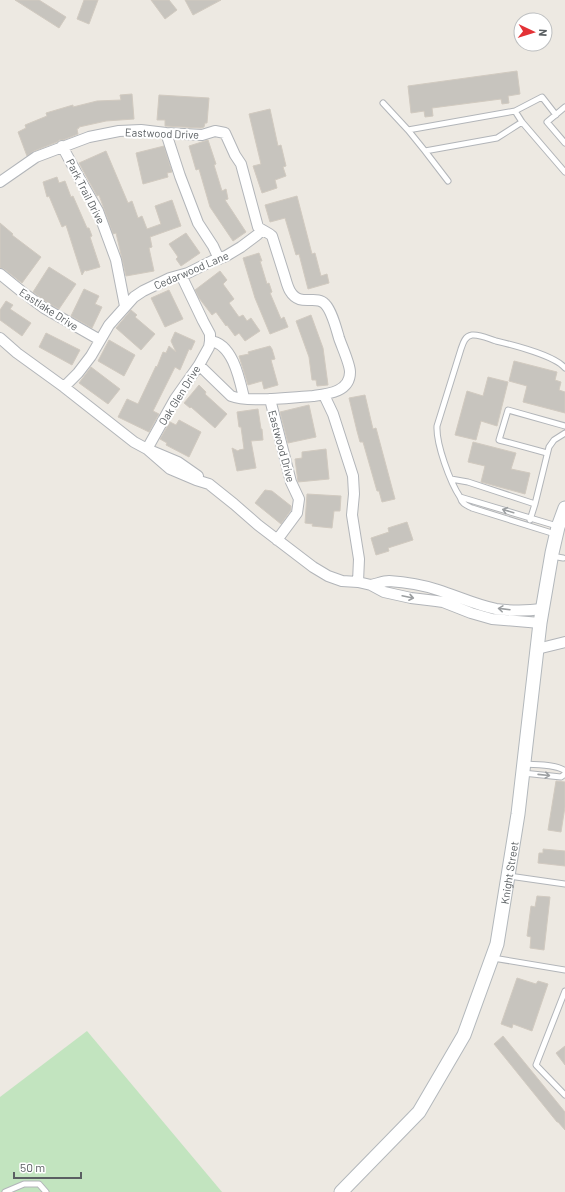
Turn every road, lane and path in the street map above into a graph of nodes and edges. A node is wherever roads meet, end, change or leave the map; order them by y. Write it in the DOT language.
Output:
graph roads {
  1 [pos="383,103"];
  2 [pos="565,107"];
  3 [pos="516,111"];
  4 [pos="556,115"];
  5 [pos="522,122"];
  6 [pos="408,130"];
  7 [pos="166,133"];
  8 [pos="565,143"];
  9 [pos="62,146"];
  10 [pos="425,151"];
  11 [pos="565,172"];
  12 [pos="448,181"];
  13 [pos="0,182"];
  14 [pos="262,230"];
  15 [pos="219,259"];
  16 [pos="0,274"];
  17 [pos="181,275"];
  18 [pos="125,306"];
  19 [pos="0,338"];
  20 [pos="100,340"];
  21 [pos="210,341"];
  22 [pos="199,365"];
  23 [pos="565,368"];
  24 [pos="64,387"];
  25 [pos="324,395"];
  26 [pos="244,398"];
  27 [pos="270,399"];
  28 [pos="565,426"];
  29 [pos="565,433"];
  30 [pos="146,449"];
  31 [pos="547,453"];
  32 [pos="451,479"];
  33 [pos="460,497"];
  34 [pos="535,504"];
  35 [pos="565,508"];
  36 [pos="531,518"];
  37 [pos="529,526"];
  38 [pos="557,530"];
  39 [pos="277,540"];
  40 [pos="561,558"];
  41 [pos="358,582"];
  42 [pos="371,585"];
  43 [pos="542,609"];
  44 [pos="540,623"];
  45 [pos="565,642"];
  46 [pos="537,649"];
  47 [pos="523,768"];
  48 [pos="565,773"];
  49 [pos="508,876"];
  50 [pos="565,884"];
  51 [pos="492,958"];
  52 [pos="565,970"];
  53 [pos="565,992"];
  54 [pos="565,1095"];
  55 [pos="5,1192"];
  56 [pos="46,1192"];
  57 [pos="341,1192"];
  1 -- 6 [label="lane"];
  2 -- 4 [label="lane"];
  3 -- 4 [label="lane"];
  3 -- 5 [label="lane"];
  3 -- 6 [label="lane"];
  4 -- 8 [label="lane"];
  5 -- 10 [label="lane"];
  5 -- 11 [label="lane"];
  6 -- 10 [label="lane"];
  7 -- 9 [label="street, Eastwood Drive"];
  7 -- 14 [label="street, Eastwood Drive"];
  7 -- 15 [label="street"];
  9 -- 13 [label="street, Eastwood Drive"];
  9 -- 18 [label="street, Park Trail Drive"];
  10 -- 12 [label="lane"];
  14 -- 15 [label="street, Cedarwood Lane"];
  14 -- 25 [label="street, Eastwood Drive"];
  15 -- 17 [label="street, Cedarwood Lane"];
  16 -- 20 [label="street, Eastlake Drive"];
  17 -- 18 [label="street, Cedarwood Lane"];
  17 -- 21 [label="street"];
  18 -- 20 [label="street, Cedarwood Lane"];
  19 -- 24 [label="street"];
  20 -- 24 [label="street, Cedarwood Lane"];
  21 -- 22 [label="street, Oak Glen Drive"];
  21 -- 26 [label="street"];
  22 -- 26 [label="street"];
  22 -- 30 [label="street, Oak Glen Drive"];
  23 -- 32 [label="lane"];
  24 -- 30 [label="street"];
  25 -- 27 [label="street, Eastwood Drive"];
  25 -- 41 [label="street"];
  26 -- 27 [label="street"];
  27 -- 39 [label="street, Eastwood Drive"];
  28 -- 31 [label="lane"];
  29 -- 31 [label="lane"];
  30 -- 39 [label="street"];
  31 -- 34 [label="lane"];
  32 -- 33 [label="lane"];
  32 -- 34 [label="lane"];
  36 -- 33 [label="lane, one-way"];
  33 -- 37 [label="lane"];
  34 -- 36 [label="lane"];
  35 -- 38 [label="street, Knight Street"];
  36 -- 37 [label="lane"];
  36 -- 38 [label="lane"];
  37 -- 38 [label="lane"];
  38 -- 40 [label="street, Knight Street"];
  39 -- 41 [label="street"];
  40 -- 43 [label="street, Knight Street"];
  41 -- 42 [label="street"];
  43 -- 42 [label="street, one-way"];
  42 -- 44 [label="street, one-way"];
  43 -- 44 [label="street, Knight Street"];
  44 -- 46 [label="street, Knight Street"];
  45 -- 46 [label="street"];
  46 -- 47 [label="street, Knight Street"];
  47 -- 48 [label="lane, one-way"];
  47 -- 48 [label="lane"];
  47 -- 49 [label="street, Knight Street"];
  49 -- 50 [label="lane"];
  49 -- 51 [label="street, Knight Street"];
  51 -- 52 [label="lane"];
  51 -- 57 [label="street, Knight Street"];
  53 -- 54 [label="lane"];
  55 -- 56 [label="lane"];
}
